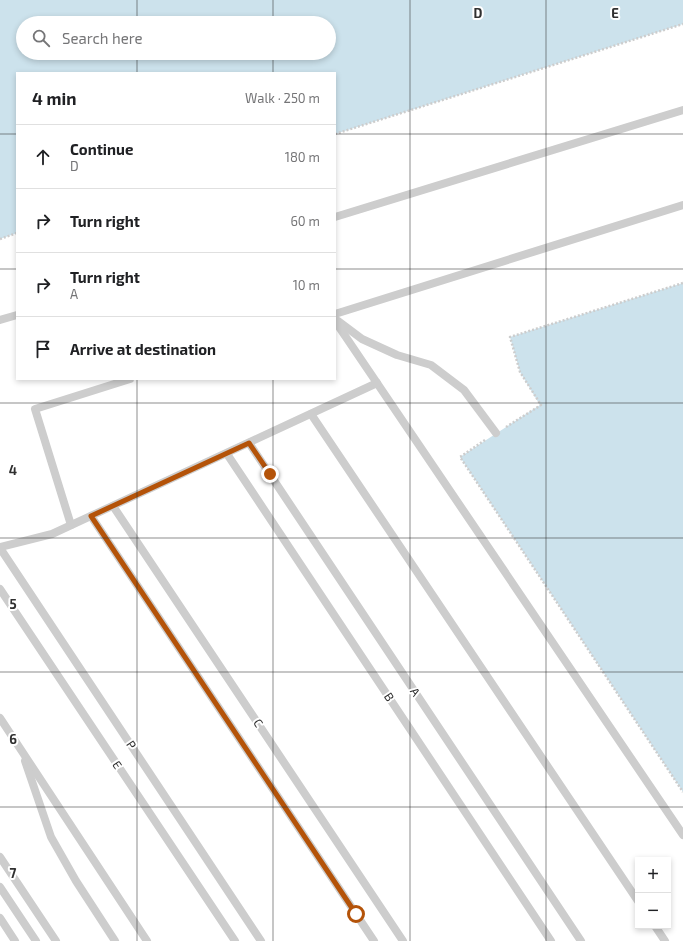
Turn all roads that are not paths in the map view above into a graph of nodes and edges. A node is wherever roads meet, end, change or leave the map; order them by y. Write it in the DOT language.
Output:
graph roads {
  1 [pos="683,110"];
  2 [pos="683,205"];
  3 [pos="336,217"];
  4 [pos="336,314"];
  5 [pos="16,315"];
  6 [pos="0,320"];
  7 [pos="336,321"];
  8 [pos="336,322"];
  9 [pos="127,380"];
  10 [pos="377,383"];
  11 [pos="311,414"];
  12 [pos="496,433"];
  13 [pos="249,443"];
  14 [pos="227,454"];
  15 [pos="113,506"];
  16 [pos="91,516"];
  17 [pos="71,525"];
  18 [pos="0,547"];
  19 [pos="0,588"];
  20 [pos="0,718"];
  21 [pos="21,749"];
  22 [pos="683,835"];
  23 [pos="0,857"];
  24 [pos="0,887"];
  25 [pos="635,897"];
  26 [pos="0,918"];
  27 [pos="657,929"];
  28 [pos="15,941"];
  29 [pos="36,941"];
  30 [pos="56,941"];
  31 [pos="116,941"];
  32 [pos="147,941"];
  33 [pos="235,941"];
  34 [pos="261,941"];
  35 [pos="374,941"];
  36 [pos="403,941"];
  37 [pos="551,941"];
  38 [pos="581,941"];
  39 [pos="665,941"];
  1 -- 3 [label="lane"];
  2 -- 4 [label="lane"];
  5 -- 6 [label="lane"];
  7 -- 12 [label="lane"];
  8 -- 10 [label="lane"];
  9 -- 17 [label="lane"];
  10 -- 11 [label="lane"];
  10 -- 22 [label="lane"];
  11 -- 13 [label="lane"];
  11 -- 25 [label="lane"];
  13 -- 14 [label="lane"];
  13 -- 38 [label="lane, A"];
  14 -- 15 [label="lane"];
  14 -- 37 [label="lane, B"];
  15 -- 16 [label="lane"];
  15 -- 36 [label="lane, C"];
  16 -- 17 [label="lane"];
  16 -- 35 [label="lane"];
  17 -- 18 [label="lane"];
  18 -- 34 [label="lane, P"];
  19 -- 33 [label="lane, E"];
  20 -- 21 [label="lane"];
  21 -- 31 [label="lane"];
  21 -- 32 [label="lane"];
  23 -- 30 [label="lane"];
  24 -- 29 [label="lane"];
  26 -- 28 [label="lane"];
  27 -- 39 [label="lane"];
}
